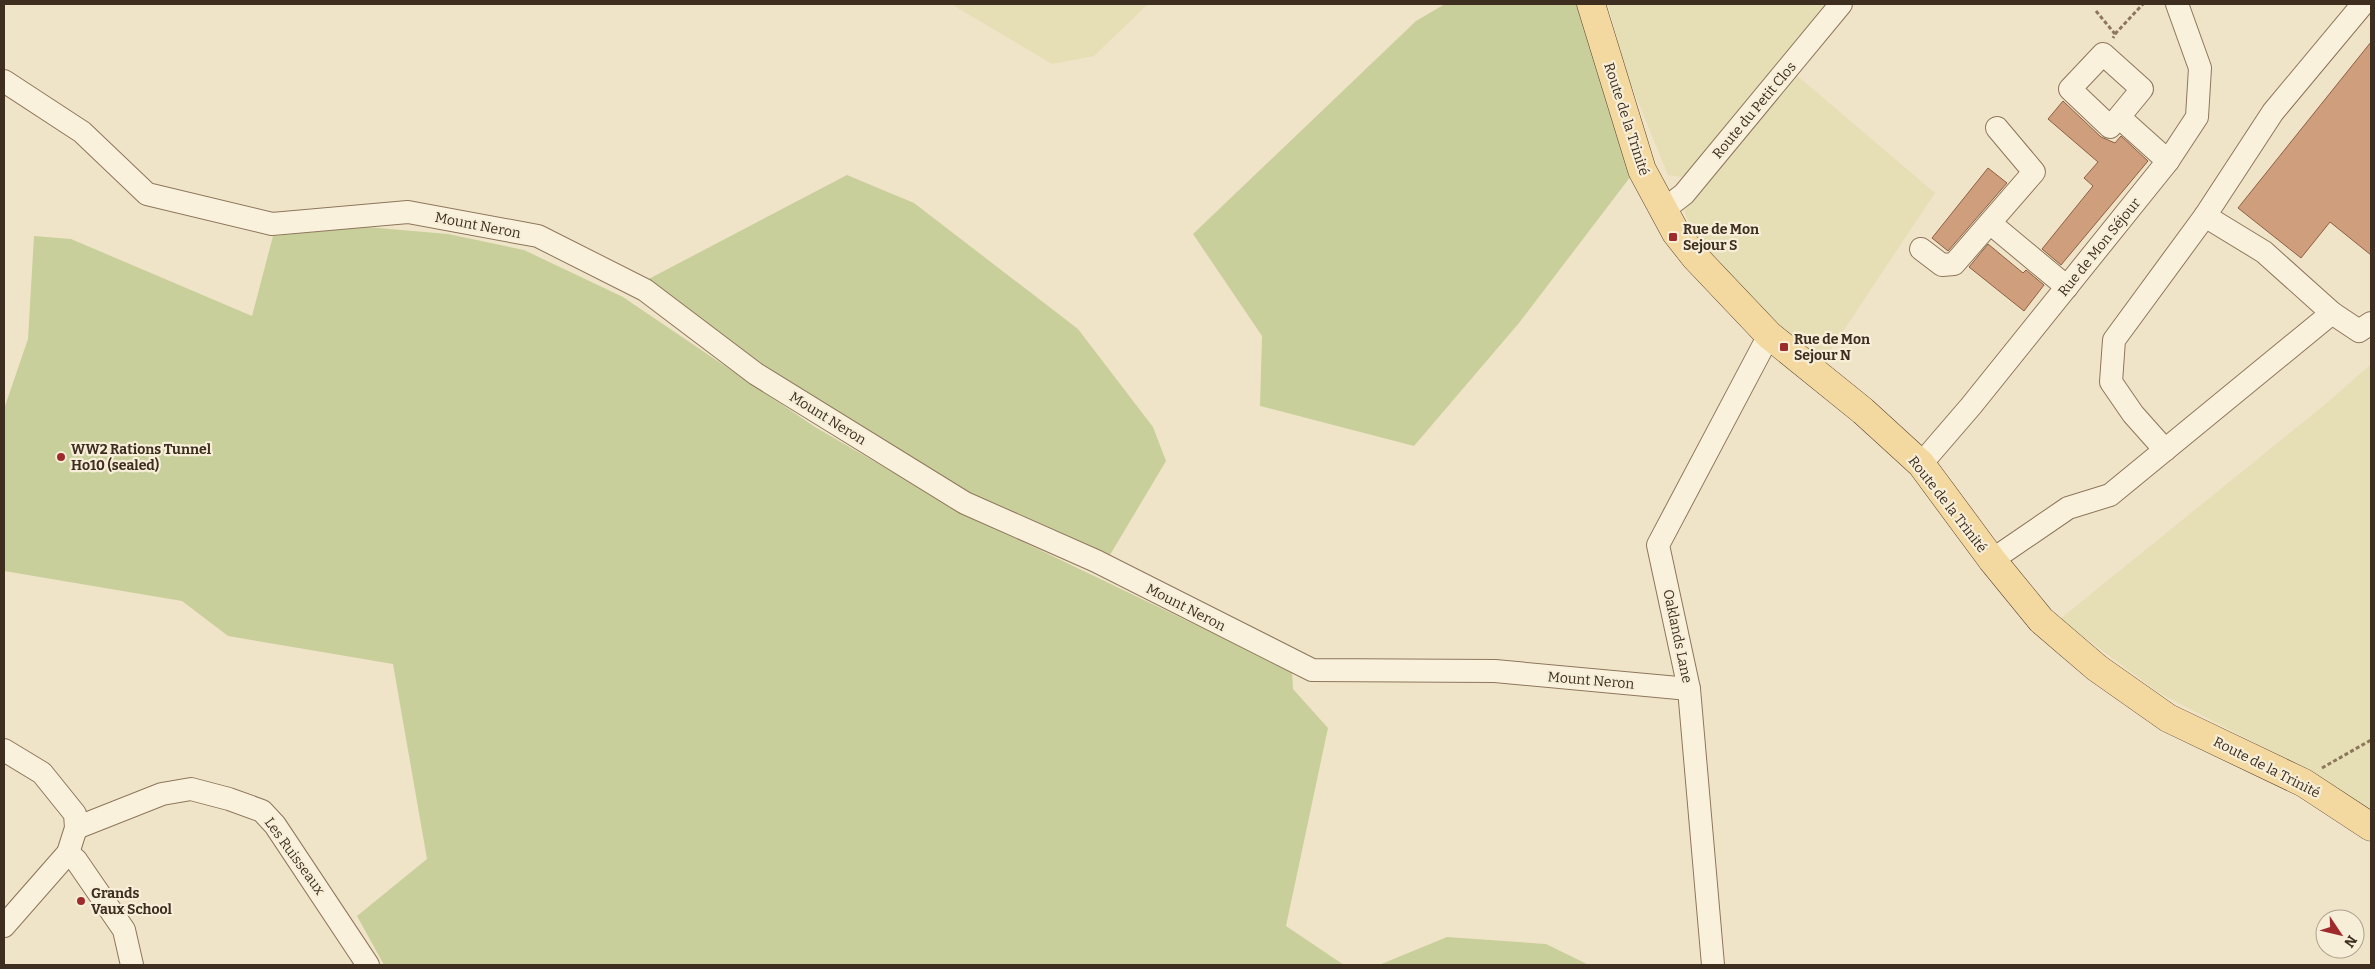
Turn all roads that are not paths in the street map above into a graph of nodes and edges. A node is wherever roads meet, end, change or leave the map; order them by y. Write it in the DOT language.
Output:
graph roads {
  1 [pos="1591,4"];
  2 [pos="1841,4"];
  3 [pos="2177,4"];
  4 [pos="2363,4"];
  5 [pos="4,81"];
  6 [pos="2119,117"];
  7 [pos="1997,128"];
  8 [pos="2168,161"];
  9 [pos="1662,211"];
  10 [pos="2205,216"];
  11 [pos="1990,223"];
  12 [pos="1921,249"];
  13 [pos="2067,287"];
  14 [pos="2332,313"];
  15 [pos="2371,324"];
  16 [pos="1769,335"];
  17 [pos="2164,450"];
  18 [pos="1921,464"];
  19 [pos="1992,560"];
  20 [pos="1689,689"];
  21 [pos="4,750"];
  22 [pos="2371,827"];
  23 [pos="76,828"];
  24 [pos="68,854"];
  25 [pos="4,926"];
  26 [pos="132,965"];
  27 [pos="368,965"];
  28 [pos="1714,965"];
  1 -- 9 [label="main road, Route de la Trinité"];
  2 -- 9 [label="street, Route du Petit Clos"];
  3 -- 8 [label="street, Rue de Mon Séjour"];
  4 -- 10 [label="street"];
  5 -- 20 [label="street, Mount Neron"];
  6 -- 8 [label="street"];
  7 -- 11 [label="street"];
  8 -- 13 [label="street, Rue de Mon Séjour"];
  9 -- 16 [label="main road, Route de la Trinité"];
  10 -- 14 [label="street"];
  10 -- 17 [label="street"];
  11 -- 12 [label="street"];
  11 -- 13 [label="street"];
  13 -- 18 [label="street, Rue de Mon Séjour"];
  14 -- 15 [label="street"];
  14 -- 17 [label="street"];
  16 -- 18 [label="main road, Route de la Trinité"];
  16 -- 20 [label="street, Oaklands Lane"];
  17 -- 19 [label="street"];
  18 -- 19 [label="main road, Route de la Trinité"];
  19 -- 22 [label="main road, Route de la Trinité"];
  20 -- 28 [label="street, Oaklands Lane"];
  21 -- 23 [label="street"];
  23 -- 24 [label="street"];
  23 -- 27 [label="street, Les Ruisseaux"];
  24 -- 25 [label="street"];
  24 -- 26 [label="street"];
}
